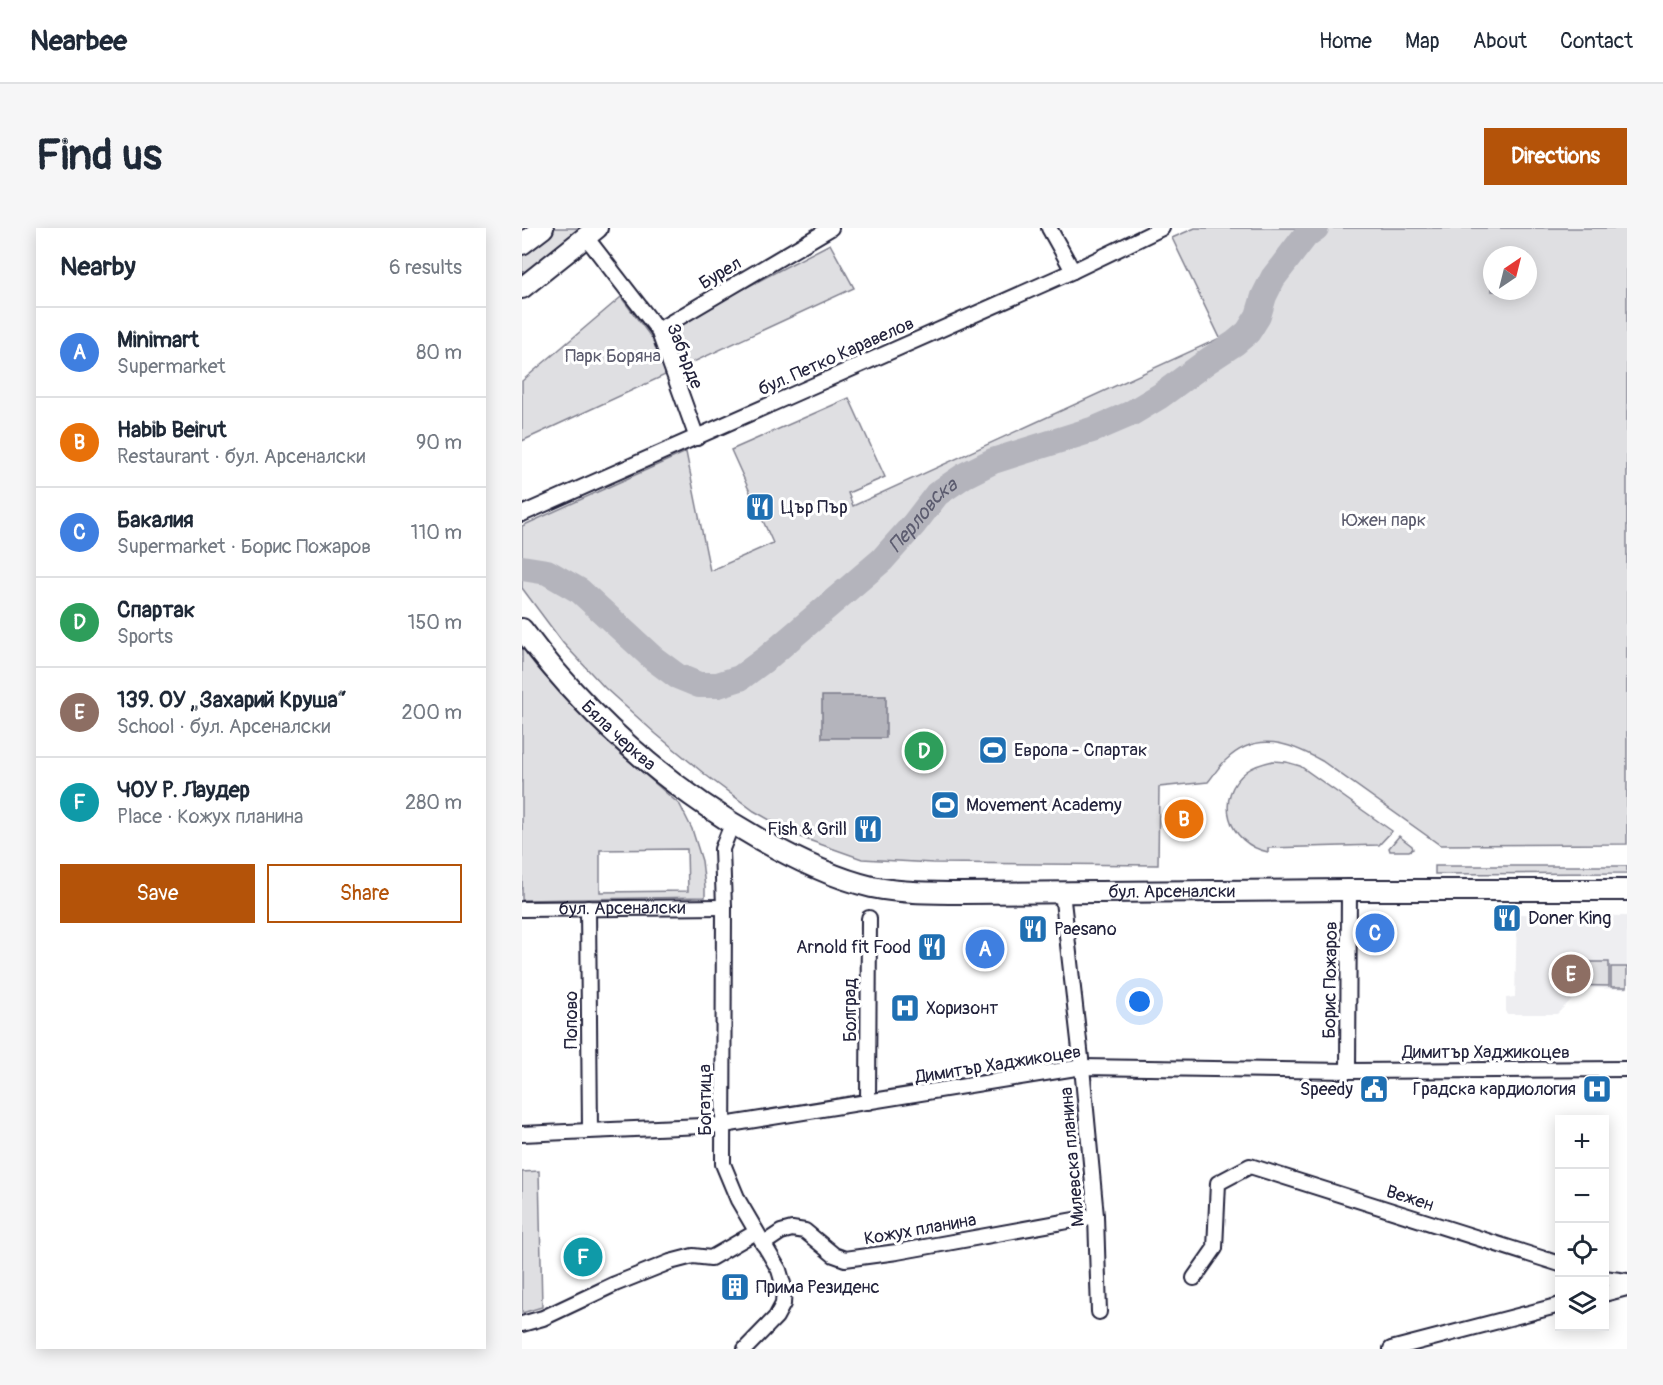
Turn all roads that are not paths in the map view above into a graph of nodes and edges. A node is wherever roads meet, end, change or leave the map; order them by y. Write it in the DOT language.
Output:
graph roads {
  1 [pos="543,228"];
  2 [pos="831,228"];
  3 [pos="1048,228"];
  4 [pos="1162,228"];
  5 [pos="592,232"];
  6 [pos="522,244"];
  7 [pos="1073,271"];
  8 [pos="522,288"];
  9 [pos="658,330"];
  10 [pos="697,438"];
  11 [pos="522,514"];
  12 [pos="522,629"];
  13 [pos="732,824"];
  14 [pos="1349,890"];
  15 [pos="1627,890"];
  16 [pos="1062,892"];
  17 [pos="724,907"];
  18 [pos="588,908"];
  19 [pos="522,909"];
  20 [pos="869,918"];
  21 [pos="1082,1067"];
  22 [pos="1627,1069"];
  23 [pos="1348,1071"];
  24 [pos="868,1102"];
  25 [pos="724,1125"];
  26 [pos="590,1130"];
  27 [pos="522,1134"];
  28 [pos="1096,1216"];
  29 [pos="760,1238"];
  30 [pos="1555,1262"];
  31 [pos="1194,1278"];
  32 [pos="1609,1279"];
  33 [pos="1627,1281"];
  34 [pos="1627,1288"];
  35 [pos="1609,1293"];
  36 [pos="1555,1306"];
  37 [pos="1100,1312"];
  38 [pos="522,1324"];
  39 [pos="745,1349"];
  40 [pos="1391,1349"];
  1 -- 6 [label="street"];
  2 -- 9 [label="street, Бурел"];
  3 -- 7 [label="street"];
  4 -- 7 [label="street, бул. Петко Каравелов"];
  5 -- 8 [label="street"];
  5 -- 9 [label="street, Забърде"];
  7 -- 10 [label="street, бул. Петко Каравелов"];
  9 -- 10 [label="street, Забърде"];
  10 -- 11 [label="street, бул. Петко Каравелов"];
  12 -- 13 [label="street, Бяла черква"];
  13 -- 16 [label="street, бул. Арсеналски"];
  13 -- 17 [label="street, Богатица"];
  14 -- 15 [label="street, бул. Арсеналски"];
  14 -- 16 [label="street, бул. Арсеналски"];
  14 -- 23 [label="street, Борис Пожаров"];
  16 -- 21 [label="street, Милевска планина"];
  17 -- 18 [label="street, бул. Арсеналски"];
  17 -- 25 [label="street, Богатица"];
  18 -- 19 [label="street, бул. Арсеналски"];
  18 -- 26 [label="street, Попово"];
  20 -- 24 [label="street, Болград"];
  21 -- 23 [label="street, Димитър Хаджикоцев"];
  21 -- 24 [label="street, Димитър Хаджикоцев"];
  21 -- 28 [label="street, Милевска планина"];
  22 -- 23 [label="street, Димитър Хаджикоцев"];
  24 -- 25 [label="street, Димитър Хаджикоцев"];
  25 -- 26 [label="street, Димитър Хаджикоцев"];
  25 -- 29 [label="street, Богатица"];
  26 -- 27 [label="street, Димитър Хаджикоцев"];
  28 -- 29 [label="street, Кожух планина"];
  28 -- 37 [label="street, Милевска планина"];
  29 -- 38 [label="street, Кожух планина"];
  29 -- 39 [label="street, Богатица"];
  30 -- 31 [label="street, Вежен"];
  32 -- 33 [label="street"];
  34 -- 35 [label="street"];
  36 -- 40 [label="street"];
}
